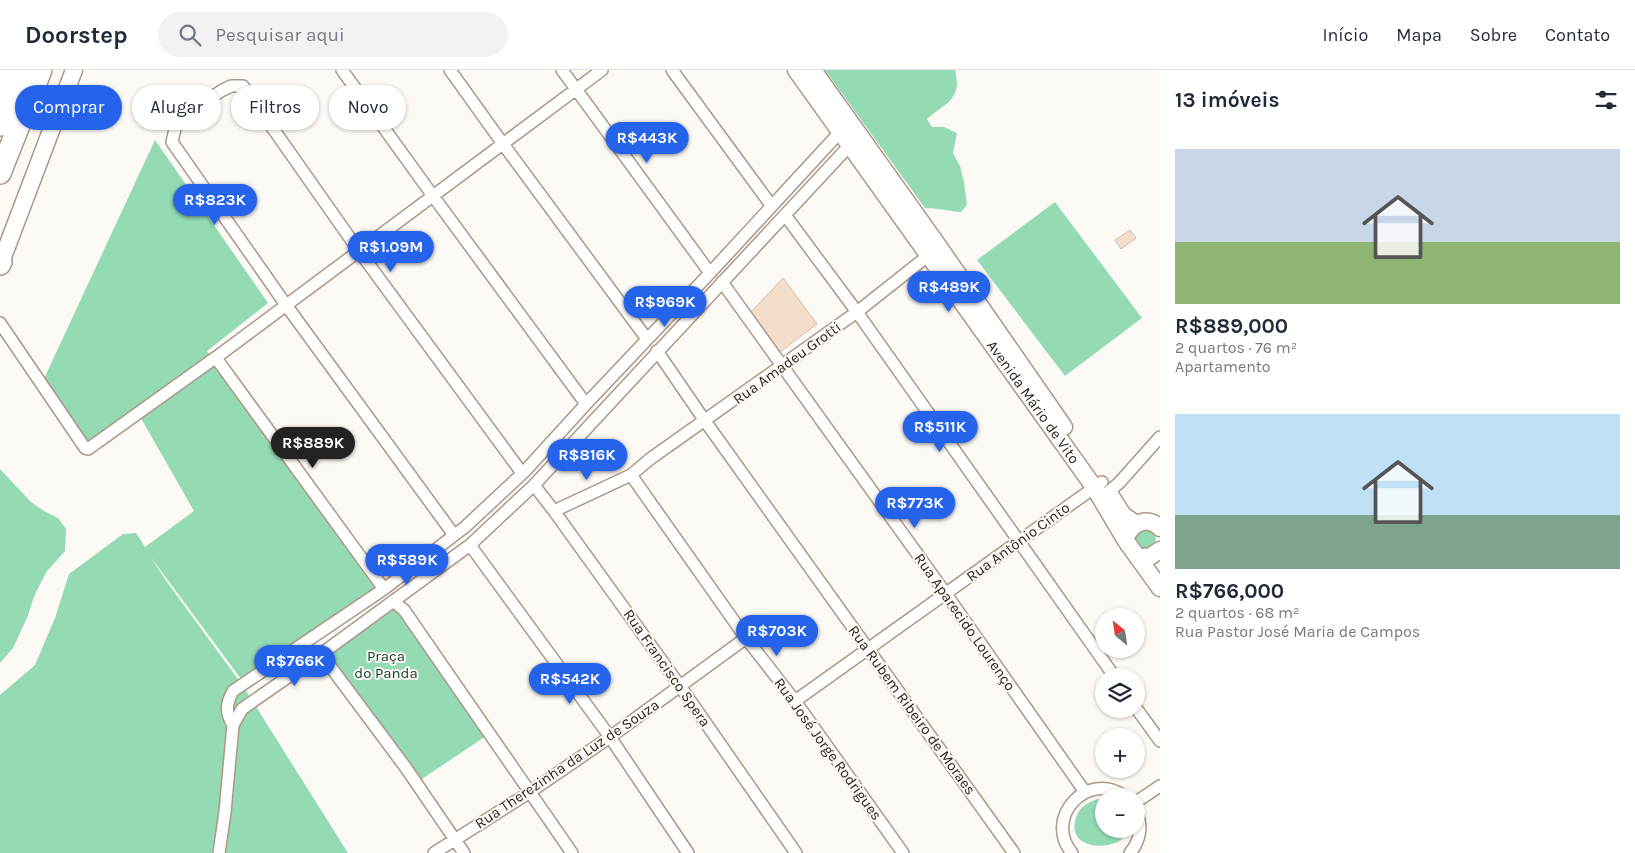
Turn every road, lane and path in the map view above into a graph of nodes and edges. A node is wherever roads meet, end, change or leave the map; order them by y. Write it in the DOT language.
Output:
graph roads {
  1 [pos="5,70"];
  2 [pos="22,70"];
  3 [pos="40,70"];
  4 [pos="74,70"];
  5 [pos="342,70"];
  6 [pos="450,70"];
  7 [pos="562,70"];
  8 [pos="602,70"];
  9 [pos="672,70"];
  10 [pos="796,70"];
  11 [pos="813,70"];
  12 [pos="0,88"];
  13 [pos="576,90"];
  14 [pos="0,125"];
  15 [pos="841,131"];
  16 [pos="503,144"];
  17 [pos="858,148"];
  18 [pos="0,173"];
  19 [pos="433,196"];
  20 [pos="771,205"];
  21 [pos="785,215"];
  22 [pos="359,251"];
  23 [pos="933,251"];
  24 [pos="0,263"];
  25 [pos="710,273"];
  26 [pos="722,282"];
  27 [pos="286,305"];
  28 [pos="857,312"];
  29 [pos="0,323"];
  30 [pos="647,339"];
  31 [pos="657,351"];
  32 [pos="216,358"];
  33 [pos="783,366"];
  34 [pos="586,404"];
  35 [pos="705,421"];
  36 [pos="1160,437"];
  37 [pos="522,473"];
  38 [pos="631,474"];
  39 [pos="534,485"];
  40 [pos="1101,490"];
  41 [pos="554,511"];
  42 [pos="1152,523"];
  43 [pos="454,535"];
  44 [pos="1018,540"];
  45 [pos="1126,541"];
  46 [pos="470,545"];
  47 [pos="1159,555"];
  48 [pos="1138,558"];
  49 [pos="1160,588"];
  50 [pos="384,589"];
  51 [pos="946,594"];
  52 [pos="393,601"];
  53 [pos="746,638"];
  54 [pos="868,649"];
  55 [pos="321,654"];
  56 [pos="1108,668"];
  57 [pos="680,686"];
  58 [pos="795,701"];
  59 [pos="1143,718"];
  60 [pos="233,725"];
  61 [pos="610,737"];
  62 [pos="1160,741"];
  63 [pos="1160,786"];
  64 [pos="1095,790"];
  65 [pos="530,792"];
  66 [pos="1085,792"];
  67 [pos="1145,796"];
  68 [pos="1138,838"];
  69 [pos="454,840"];
  70 [pos="1070,852"];
  71 [pos="219,853"];
  72 [pos="434,853"];
  73 [pos="464,853"];
  74 [pos="572,853"];
  75 [pos="688,853"];
  76 [pos="796,853"];
  77 [pos="903,853"];
  78 [pos="1014,853"];
  79 [pos="1130,853"];
  1 -- 12 [label="highway"];
  2 -- 14 [label="highway"];
  3 -- 18 [label="highway"];
  4 -- 24 [label="main road"];
  5 -- 19 [label="street"];
  6 -- 16 [label="street"];
  7 -- 13 [label="street"];
  8 -- 13 [label="street"];
  9 -- 20 [label="street"];
  10 -- 15 [label="main road, Avenida Mário de Vito"];
  11 -- 17 [label="main road, Avenida Mário de Vito"];
  13 -- 16 [label="street"];
  13 -- 25 [label="street"];
  15 -- 17 [label="main road, Avenida Mário de Vito"];
  15 -- 20 [label="street"];
  16 -- 19 [label="street"];
  16 -- 30 [label="street"];
  17 -- 21 [label="street"];
  17 -- 23 [label="main road, Avenida Mário de Vito"];
  19 -- 22 [label="street"];
  19 -- 34 [label="street"];
  20 -- 25 [label="street"];
  21 -- 26 [label="street"];
  21 -- 28 [label="street"];
  22 -- 27 [label="street"];
  22 -- 27 [label="street"];
  22 -- 37 [label="street"];
  23 -- 28 [label="street, Rua Amadeu Grotti"];
  23 -- 40 [label="main road, Avenida Mário de Vito"];
  25 -- 30 [label="street"];
  26 -- 31 [label="street"];
  26 -- 33 [label="street, Rua Aparecido Lourenço"];
  27 -- 32 [label="street"];
  27 -- 43 [label="street"];
  28 -- 33 [label="street, Rua Amadeu Grotti"];
  28 -- 44 [label="street"];
  29 -- 32 [label="street"];
  30 -- 31 [label="street, Rua Rubem Ribeiro de Moraes"];
  30 -- 34 [label="street"];
  31 -- 35 [label="street, Rua Rubem Ribeiro de Moraes"];
  31 -- 39 [label="street"];
  32 -- 50 [label="street"];
  33 -- 35 [label="street, Rua Amadeu Grotti"];
  33 -- 51 [label="street, Rua Aparecido Lourenço"];
  34 -- 37 [label="street"];
  35 -- 38 [label="street, Rua Amadeu Grotti"];
  35 -- 54 [label="street, Rua Rubem Ribeiro de Moraes"];
  36 -- 40 [label="street, Rua Antônio Cinto"];
  37 -- 39 [label="street, Rua Francisco Spera"];
  37 -- 43 [label="street"];
  38 -- 41 [label="street, Rua Amadeu Grotti"];
  38 -- 53 [label="street, Rua José Jorge Rodrigues"];
  39 -- 41 [label="street, Rua Francisco Spera"];
  39 -- 46 [label="street"];
  40 -- 42 [label="main road, Avenida Mário de Vito"];
  40 -- 44 [label="street, Rua Antônio Cinto"];
  40 -- 45 [label="main road, Avenida Mário de Vito"];
  41 -- 57 [label="street, Rua Francisco Spera"];
  42 -- 45 [label="main road"];
  43 -- 50 [label="street"];
  44 -- 51 [label="street, Rua Antônio Cinto"];
  44 -- 56 [label="street"];
  45 -- 48 [label="main road, Avenida Mário de Vito"];
  46 -- 52 [label="street"];
  46 -- 61 [label="street"];
  47 -- 48 [label="main road"];
  48 -- 49 [label="main road, Avenida Mário de Vito"];
  50 -- 52 [label="street"];
  50 -- 60 [label="street"];
  51 -- 54 [label="street, Rua Antônio Cinto"];
  51 -- 66 [label="street, Rua Aparecido Lourenço"];
  52 -- 55 [label="street"];
  52 -- 65 [label="street"];
  53 -- 57 [label="street, Rua Therezinha da Luz de Souza"];
  53 -- 58 [label="street, Rua José Jorge Rodrigues"];
  54 -- 58 [label="street, Rua Antônio Cinto"];
  54 -- 78 [label="street, Rua Rubem Ribeiro de Moraes"];
  55 -- 60 [label="street"];
  55 -- 69 [label="street"];
  57 -- 61 [label="street, Rua Therezinha da Luz de Souza"];
  57 -- 76 [label="street, Rua Francisco Spera"];
  58 -- 77 [label="street, Rua José Jorge Rodrigues"];
  59 -- 62 [label="street"];
  60 -- 71 [label="street"];
  61 -- 65 [label="street, Rua Therezinha da Luz de Souza"];
  61 -- 75 [label="street"];
  63 -- 67 [label="street"];
  64 -- 66 [label="street"];
  65 -- 69 [label="street, Rua Therezinha da Luz de Souza"];
  65 -- 74 [label="street"];
  66 -- 70 [label="street"];
  68 -- 79 [label="street"];
  69 -- 72 [label="street, Rua Therezinha da Luz de Souza"];
  69 -- 73 [label="street"];
}
